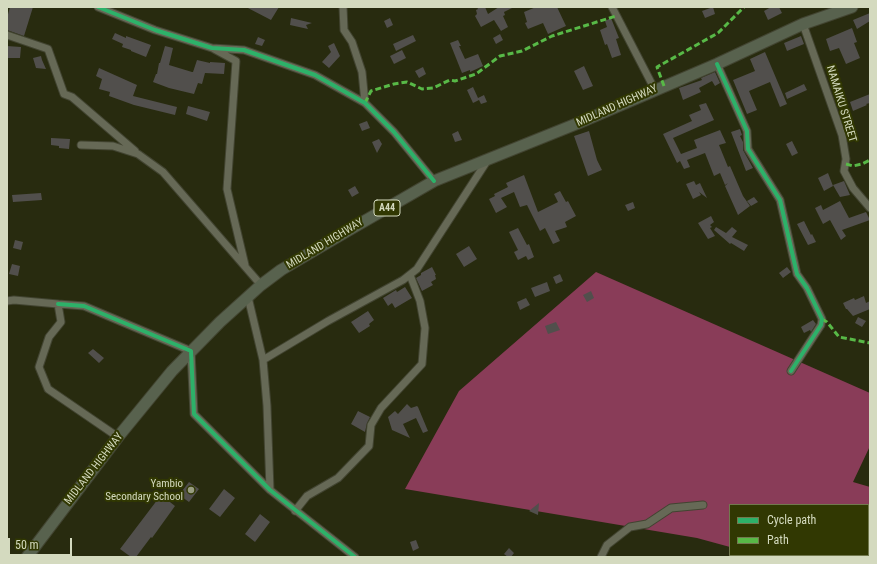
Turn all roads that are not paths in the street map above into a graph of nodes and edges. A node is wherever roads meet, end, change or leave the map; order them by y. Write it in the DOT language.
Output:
graph roads {
  1 [pos="98,7"];
  2 [pos="343,7"];
  3 [pos="612,7"];
  4 [pos="852,7"];
  5 [pos="803,24"];
  6 [pos="7,35"];
  7 [pos="212,48"];
  8 [pos="717,64"];
  9 [pos="655,90"];
  10 [pos="365,103"];
  11 [pos="80,145"];
  12 [pos="138,154"];
  13 [pos="487,161"];
  14 [pos="434,181"];
  15 [pos="870,208"];
  16 [pos="245,266"];
  17 [pos="410,275"];
  18 [pos="261,285"];
  19 [pos="248,297"];
  20 [pos="7,301"];
  21 [pos="58,304"];
  22 [pos="191,351"];
  23 [pos="263,360"];
  24 [pos="791,370"];
  25 [pos="118,437"];
  26 [pos="270,490"];
  27 [pos="703,505"];
  28 [pos="295,510"];
  29 [pos="27,557"];
  30 [pos="355,557"];
  31 [pos="601,557"];
  1 -- 7 [label="street"];
  2 -- 10 [label="street"];
  3 -- 9 [label="street"];
  4 -- 5 [label="main road, MIDLAND HIGHWAY / A44"];
  5 -- 8 [label="main road, MIDLAND HIGHWAY / A44"];
  5 -- 15 [label="street, NAMAIKU STREET"];
  6 -- 12 [label="street"];
  7 -- 10 [label="street"];
  7 -- 16 [label="street"];
  8 -- 9 [label="main road, MIDLAND HIGHWAY / A44"];
  8 -- 24 [label="street"];
  9 -- 13 [label="main road, MIDLAND HIGHWAY / A44"];
  10 -- 14 [label="street"];
  11 -- 12 [label="street"];
  12 -- 16 [label="street"];
  13 -- 14 [label="main road, MIDLAND HIGHWAY / A44"];
  13 -- 17 [label="street"];
  14 -- 18 [label="main road, MIDLAND HIGHWAY / A44"];
  16 -- 18 [label="street"];
  17 -- 23 [label="street"];
  17 -- 28 [label="street"];
  18 -- 19 [label="main road, MIDLAND HIGHWAY / A44"];
  19 -- 22 [label="main road, MIDLAND HIGHWAY / A44"];
  19 -- 23 [label="street"];
  20 -- 21 [label="street"];
  21 -- 22 [label="street"];
  21 -- 25 [label="street"];
  22 -- 25 [label="main road, MIDLAND HIGHWAY / A44"];
  22 -- 26 [label="street"];
  23 -- 26 [label="street"];
  25 -- 29 [label="main road, MIDLAND HIGHWAY / A44"];
  26 -- 28 [label="street"];
  27 -- 31 [label="street"];
  28 -- 30 [label="street"];
}
